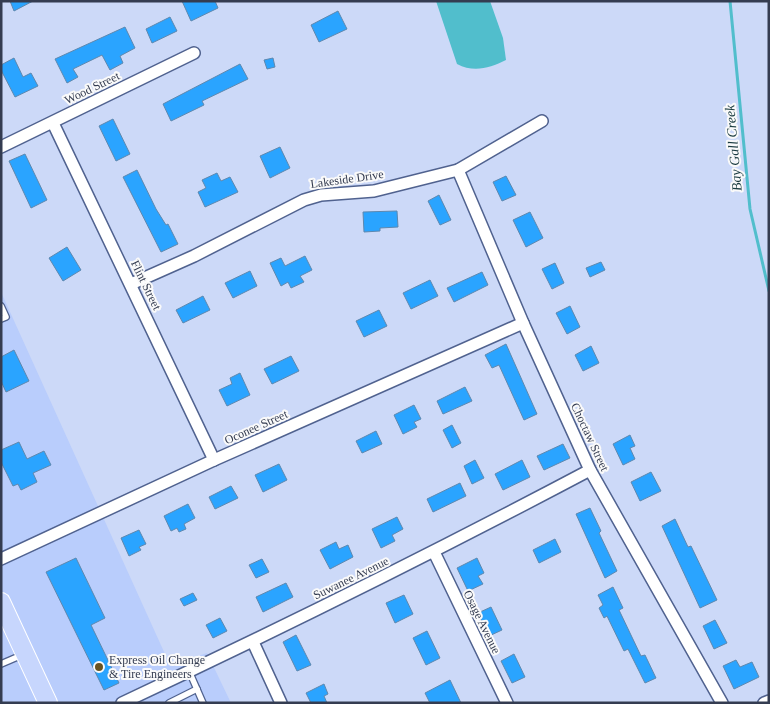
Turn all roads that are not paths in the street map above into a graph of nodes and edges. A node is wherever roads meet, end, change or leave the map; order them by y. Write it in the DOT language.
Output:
graph roads {
  1 [pos="194,53"];
  2 [pos="542,122"];
  3 [pos="52,123"];
  4 [pos="1,147"];
  5 [pos="458,170"];
  6 [pos="130,284"];
  7 [pos="1,306"];
  8 [pos="4,318"];
  9 [pos="523,323"];
  10 [pos="214,460"];
  11 [pos="590,470"];
  12 [pos="434,552"];
  13 [pos="1,559"];
  14 [pos="1,602"];
  15 [pos="253,642"];
  16 [pos="25,653"];
  17 [pos="1,664"];
  18 [pos="189,671"];
  19 [pos="197,689"];
  20 [pos="769,701"];
  21 [pos="48,703"];
  22 [pos="122,703"];
  23 [pos="169,703"];
  24 [pos="203,703"];
  25 [pos="281,703"];
  26 [pos="507,703"];
  27 [pos="722,703"];
  28 [pos="764,703"];
  1 -- 3 [label="street, Wood Street"];
  2 -- 5 [label="street, Lakeside Drive"];
  3 -- 4 [label="street, Wood Street"];
  3 -- 6 [label="street, Flint Street"];
  5 -- 6 [label="street, Lakeside Drive"];
  5 -- 9 [label="street, Choctaw Street"];
  6 -- 10 [label="street, Flint Street"];
  7 -- 8 [label="lane"];
  9 -- 10 [label="street, Oconee Street"];
  9 -- 11 [label="street, Choctaw Street"];
  10 -- 13 [label="street, Oconee Street"];
  11 -- 12 [label="street, Suwanee Avenue"];
  11 -- 27 [label="street, Choctaw Street"];
  12 -- 15 [label="street, Suwanee Avenue"];
  12 -- 26 [label="street, Osage Avenue"];
  14 -- 16 [label="main road"];
  15 -- 18 [label="street, Suwanee Avenue"];
  15 -- 25 [label="street"];
  16 -- 17 [label="lane"];
  16 -- 21 [label="main road"];
  18 -- 19 [label="lane"];
  18 -- 22 [label="street, Suwanee Avenue"];
  19 -- 23 [label="lane"];
  19 -- 24 [label="lane"];
  20 -- 28 [label="street"];
}
